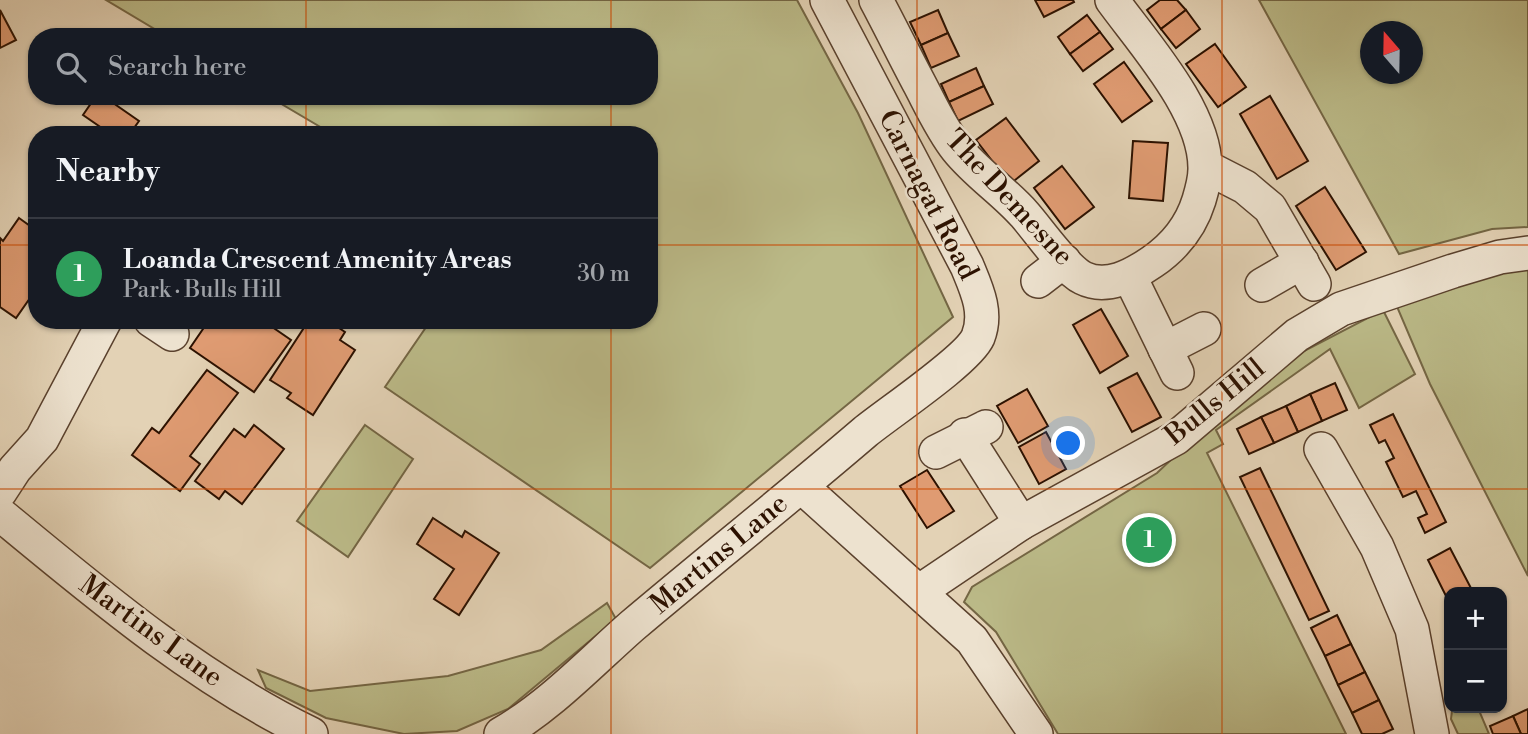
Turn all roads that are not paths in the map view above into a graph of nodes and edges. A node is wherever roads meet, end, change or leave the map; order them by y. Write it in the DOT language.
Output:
graph roads {
  1 [pos="827,0"];
  2 [pos="876,0"];
  3 [pos="1112,0"];
  4 [pos="1206,167"];
  5 [pos="1528,253"];
  6 [pos="1065,261"];
  7 [pos="1130,277"];
  8 [pos="1038,281"];
  9 [pos="1262,285"];
  10 [pos="100,329"];
  11 [pos="1204,329"];
  12 [pos="1321,449"];
  13 [pos="936,452"];
  14 [pos="801,486"];
  15 [pos="0,492"];
  16 [pos="0,514"];
  17 [pos="1021,523"];
  18 [pos="920,591"];
  19 [pos="311,734"];
  20 [pos="501,734"];
  21 [pos="1036,734"];
  22 [pos="1432,734"];
  1 -- 14 [label="street, Carnagat Road"];
  2 -- 6 [label="street, The Demesne"];
  3 -- 4 [label="street, The Demesne"];
  4 -- 7 [label="street, The Demesne"];
  4 -- 9 [label="street"];
  5 -- 17 [label="street, Bulls Hill"];
  6 -- 7 [label="street, The Demesne"];
  6 -- 8 [label="street"];
  7 -- 11 [label="street"];
  10 -- 15 [label="street"];
  12 -- 22 [label="street"];
  13 -- 17 [label="street"];
  14 -- 18 [label="street, Martins Lane"];
  14 -- 20 [label="street, Martins Lane"];
  16 -- 19 [label="street, Martins Lane"];
  17 -- 18 [label="street, Bulls Hill"];
  18 -- 21 [label="street, Martins Lane"];
}
